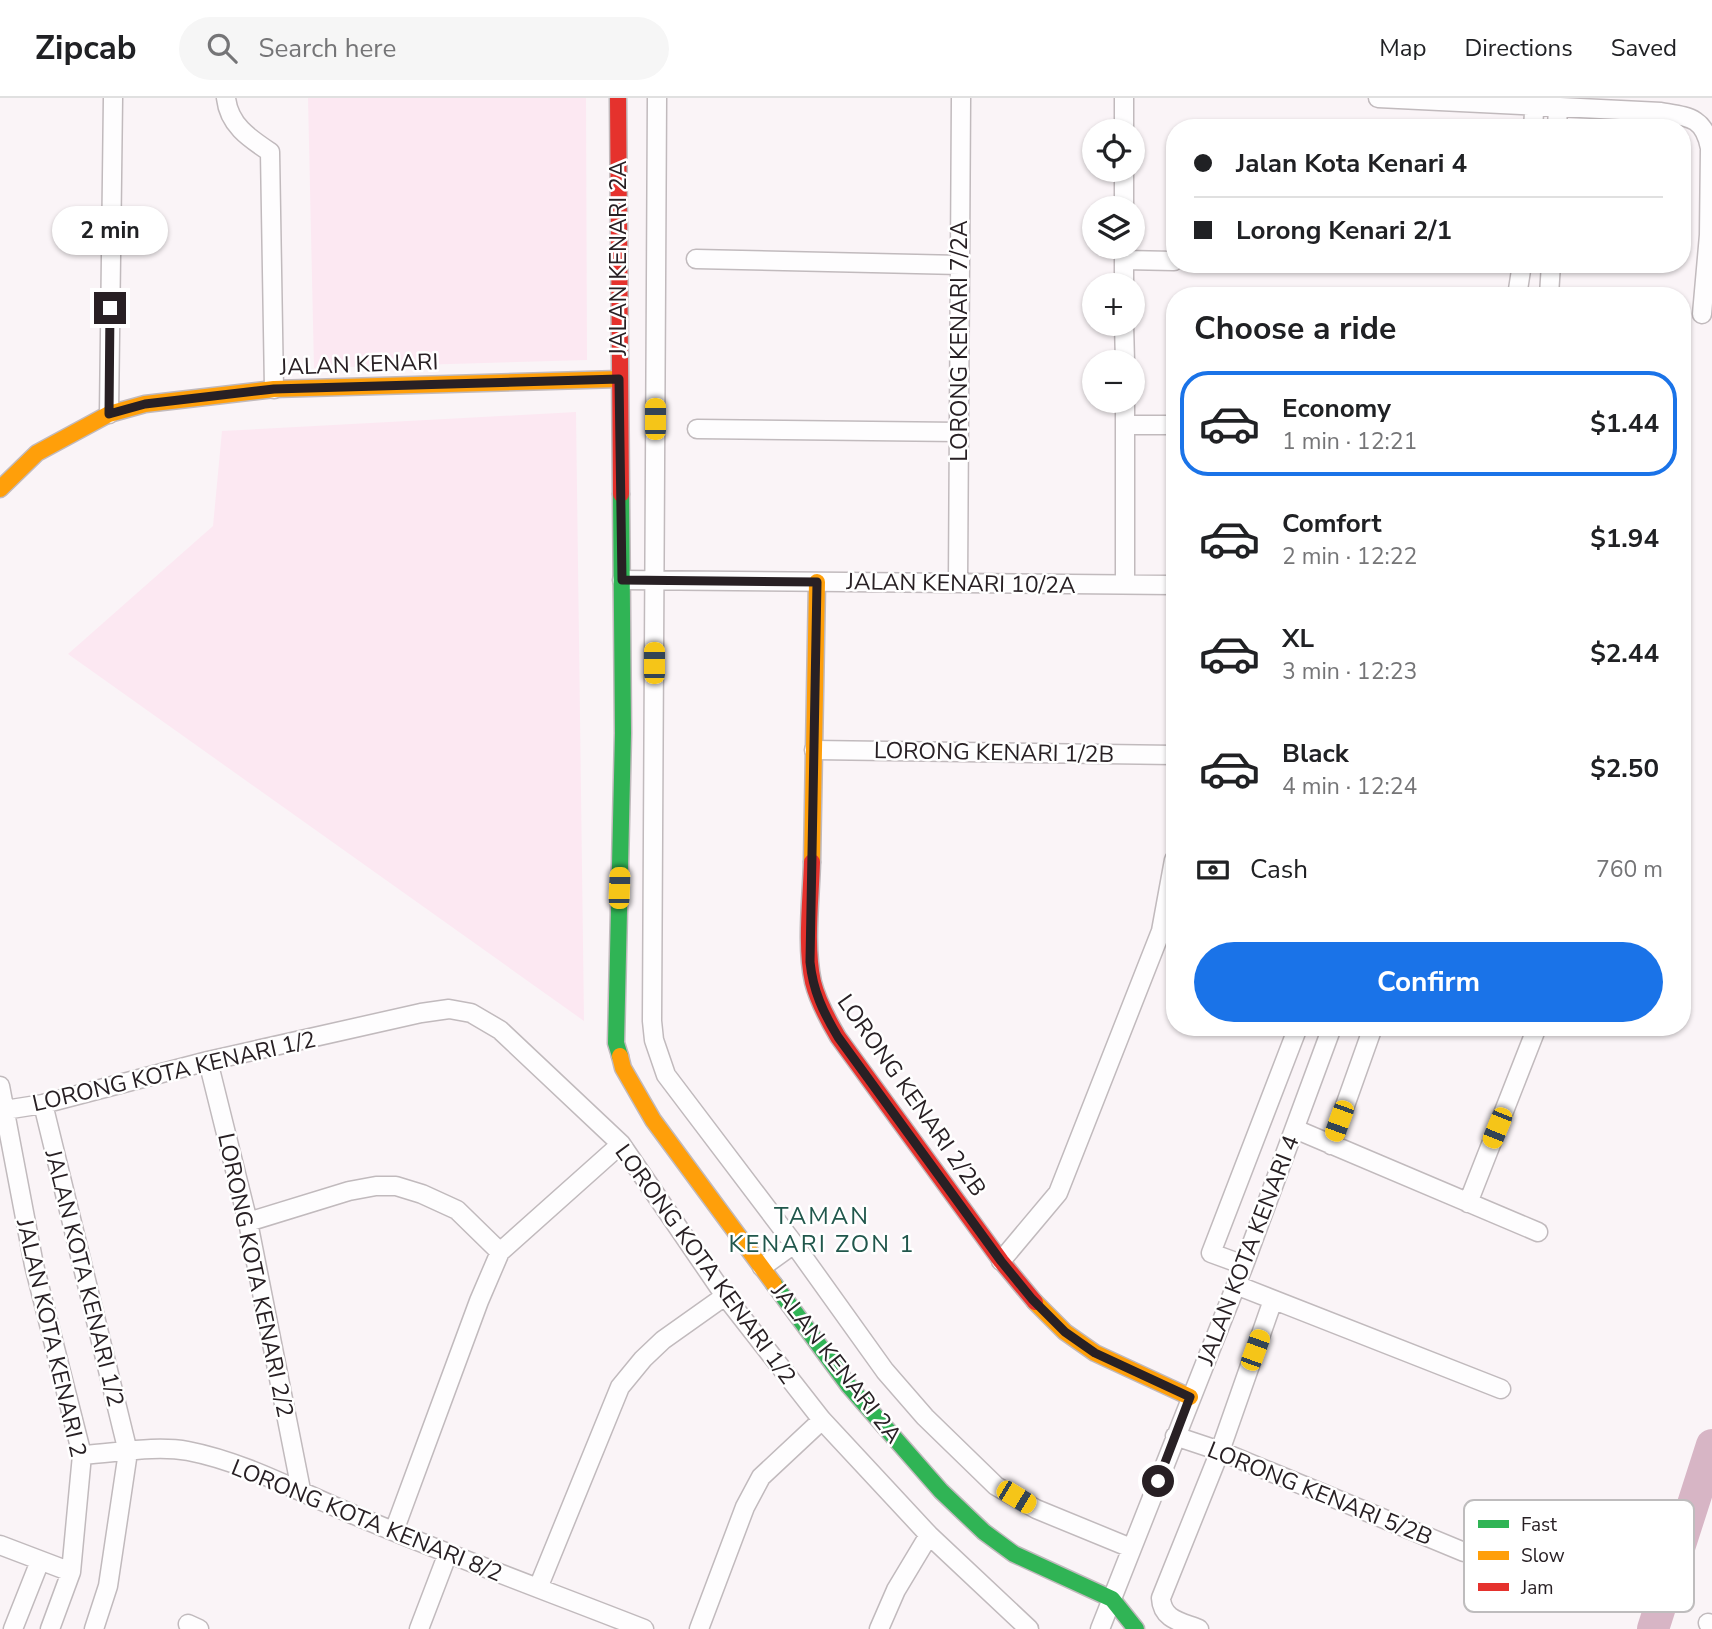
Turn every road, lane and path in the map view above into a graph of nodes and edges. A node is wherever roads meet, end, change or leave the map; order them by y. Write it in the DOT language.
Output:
graph roads {
  1 [pos="113,98"];
  2 [pos="226,98"];
  3 [pos="618,98"];
  4 [pos="657,98"];
  5 [pos="961,98"];
  6 [pos="1124,98"];
  7 [pos="1377,98"];
  8 [pos="1491,101"];
  9 [pos="1535,102"];
  10 [pos="1558,107"];
  11 [pos="1124,119"];
  12 [pos="1557,119"];
  13 [pos="1691,119"];
  14 [pos="1691,119"];
  15 [pos="1145,257"];
  16 [pos="696,259"];
  17 [pos="1166,260"];
  18 [pos="960,265"];
  19 [pos="1702,314"];
  20 [pos="619,379"];
  21 [pos="274,389"];
  22 [pos="1125,413"];
  23 [pos="109,414"];
  24 [pos="1125,425"];
  25 [pos="1166,425"];
  26 [pos="696,429"];
  27 [pos="959,432"];
  28 [pos="0,488"];
  29 [pos="622,580"];
  30 [pos="654,580"];
  31 [pos="817,582"];
  32 [pos="958,583"];
  33 [pos="1125,585"];
  34 [pos="1166,585"];
  35 [pos="814,750"];
  36 [pos="1166,755"];
  37 [pos="1166,904"];
  38 [pos="1295,1036"];
  39 [pos="1329,1036"];
  40 [pos="1370,1036"];
  41 [pos="1533,1036"];
  42 [pos="208,1061"];
  43 [pos="0,1086"];
  44 [pos="43,1104"];
  45 [pos="5,1110"];
  46 [pos="1295,1129"];
  47 [pos="621,1144"];
  48 [pos="1331,1145"];
  49 [pos="1468,1203"];
  50 [pos="248,1222"];
  51 [pos="1538,1232"];
  52 [pos="794,1244"];
  53 [pos="500,1252"];
  54 [pos="1001,1261"];
  55 [pos="1244,1265"];
  56 [pos="762,1267"];
  57 [pos="1236,1285"];
  58 [pos="725,1296"];
  59 [pos="1273,1300"];
  60 [pos="1501,1389"];
  61 [pos="1190,1397"];
  62 [pos="822,1420"];
  63 [pos="1175,1436"];
  64 [pos="1220,1451"];
  65 [pos="128,1452"];
  66 [pos="82,1455"];
  67 [pos="301,1490"];
  68 [pos="394,1531"];
  69 [pos="929,1535"];
  70 [pos="0,1545"];
  71 [pos="1131,1548"];
  72 [pos="1464,1552"];
  73 [pos="448,1553"];
  74 [pos="40,1561"];
  75 [pos="71,1572"];
  76 [pos="538,1588"];
  77 [pos="1112,1599"];
  78 [pos="13,1629"];
  79 [pos="50,1629"];
  80 [pos="94,1629"];
  81 [pos="419,1629"];
  82 [pos="644,1629"];
  83 [pos="699,1629"];
  84 [pos="879,1629"];
  85 [pos="1029,1629"];
  86 [pos="1100,1629"];
  87 [pos="1136,1629"];
  88 [pos="1199,1629"];
  1 -- 23 [label="street"];
  2 -- 21 [label="street"];
  3 -- 20 [label="street, JALAN KENARI 2A"];
  4 -- 30 [label="street, JALAN KENARI 2A"];
  5 -- 18 [label="street, LORONG KENARI 7/2A"];
  6 -- 11 [label="street"];
  7 -- 8 [label="street"];
  8 -- 9 [label="street"];
  9 -- 10 [label="street"];
  10 -- 12 [label="street"];
  10 -- 13 [label="street"];
  14 -- 19 [label="street"];
  15 -- 17 [label="street"];
  16 -- 18 [label="street"];
  18 -- 27 [label="street, LORONG KENARI 7/2A"];
  20 -- 21 [label="street, JALAN KENARI"];
  20 -- 29 [label="street, JALAN KENARI 2A"];
  21 -- 23 [label="street, JALAN KENARI"];
  22 -- 24 [label="street"];
  23 -- 28 [label="street, JALAN KENARI"];
  24 -- 25 [label="street"];
  24 -- 33 [label="street"];
  26 -- 27 [label="street"];
  27 -- 32 [label="street, LORONG KENARI 7/2A"];
  29 -- 30 [label="street, JALAN KENARI 10/2A"];
  29 -- 56 [label="street, JALAN KENARI 2A"];
  30 -- 31 [label="street, JALAN KENARI 10/2A"];
  30 -- 52 [label="street, JALAN KENARI 2A"];
  31 -- 32 [label="street, JALAN KENARI 10/2A"];
  31 -- 35 [label="street, LORONG KENARI 2/2B"];
  32 -- 33 [label="street, JALAN KENARI 10/2A"];
  33 -- 34 [label="street, JALAN KENARI 10/2A"];
  35 -- 36 [label="street, LORONG KENARI 1/2B"];
  35 -- 54 [label="street, LORONG KENARI 2/2B"];
  37 -- 54 [label="street"];
  38 -- 55 [label="street"];
  39 -- 46 [label="street, JALAN KOTA KENARI 4"];
  40 -- 48 [label="street"];
  41 -- 49 [label="street"];
  42 -- 44 [label="street, LORONG KOTA KENARI 1/2"];
  42 -- 47 [label="street, LORONG KOTA KENARI 1/2"];
  42 -- 50 [label="street, LORONG KOTA KENARI 2/2"];
  43 -- 45 [label="street, JALAN KOTA KENARI 2"];
  44 -- 45 [label="street, LORONG KOTA KENARI 1/2"];
  44 -- 65 [label="street, JALAN KOTA KENARI 1/2"];
  45 -- 66 [label="street, JALAN KOTA KENARI 2"];
  46 -- 48 [label="street"];
  46 -- 55 [label="street, JALAN KOTA KENARI 4"];
  47 -- 53 [label="street"];
  47 -- 58 [label="street, LORONG KOTA KENARI 1/2"];
  48 -- 49 [label="street"];
  49 -- 51 [label="street"];
  50 -- 53 [label="street"];
  50 -- 67 [label="street, LORONG KOTA KENARI 2/2"];
  52 -- 56 [label="street"];
  52 -- 71 [label="street, JALAN KENARI 2A"];
  53 -- 68 [label="street"];
  54 -- 61 [label="street, LORONG KENARI 2/2B"];
  55 -- 57 [label="street, JALAN KOTA KENARI 4"];
  56 -- 77 [label="street, JALAN KENARI 2A"];
  57 -- 59 [label="street"];
  57 -- 61 [label="street, JALAN KOTA KENARI 4"];
  58 -- 62 [label="street, LORONG KOTA KENARI 1/2"];
  58 -- 76 [label="street"];
  59 -- 60 [label="street"];
  59 -- 64 [label="street"];
  61 -- 63 [label="street, JALAN KOTA KENARI 4"];
  62 -- 69 [label="street, LORONG KOTA KENARI 1/2"];
  62 -- 83 [label="street"];
  63 -- 64 [label="street, LORONG KENARI 5/2B"];
  63 -- 71 [label="street, JALAN KOTA KENARI 4"];
  64 -- 72 [label="street, LORONG KENARI 5/2B"];
  64 -- 88 [label="street"];
  65 -- 66 [label="street, LORONG KOTA KENARI 8/2"];
  65 -- 67 [label="street, LORONG KOTA KENARI 8/2"];
  65 -- 80 [label="street"];
  66 -- 75 [label="street, JALAN KOTA KENARI 2"];
  67 -- 68 [label="street, LORONG KOTA KENARI 8/2"];
  68 -- 73 [label="street, LORONG KOTA KENARI 8/2"];
  69 -- 84 [label="street"];
  69 -- 85 [label="street, LORONG KOTA KENARI 1/2"];
  70 -- 74 [label="street"];
  71 -- 77 [label="street, JALAN KOTA KENARI 4"];
  73 -- 76 [label="street, LORONG KOTA KENARI 8/2"];
  73 -- 81 [label="street"];
  74 -- 75 [label="street"];
  74 -- 78 [label="street"];
  75 -- 79 [label="street, JALAN KOTA KENARI 2"];
  76 -- 82 [label="street, LORONG KOTA KENARI 8/2"];
  77 -- 86 [label="street, JALAN KOTA KENARI 4"];
  77 -- 87 [label="street"];
}
